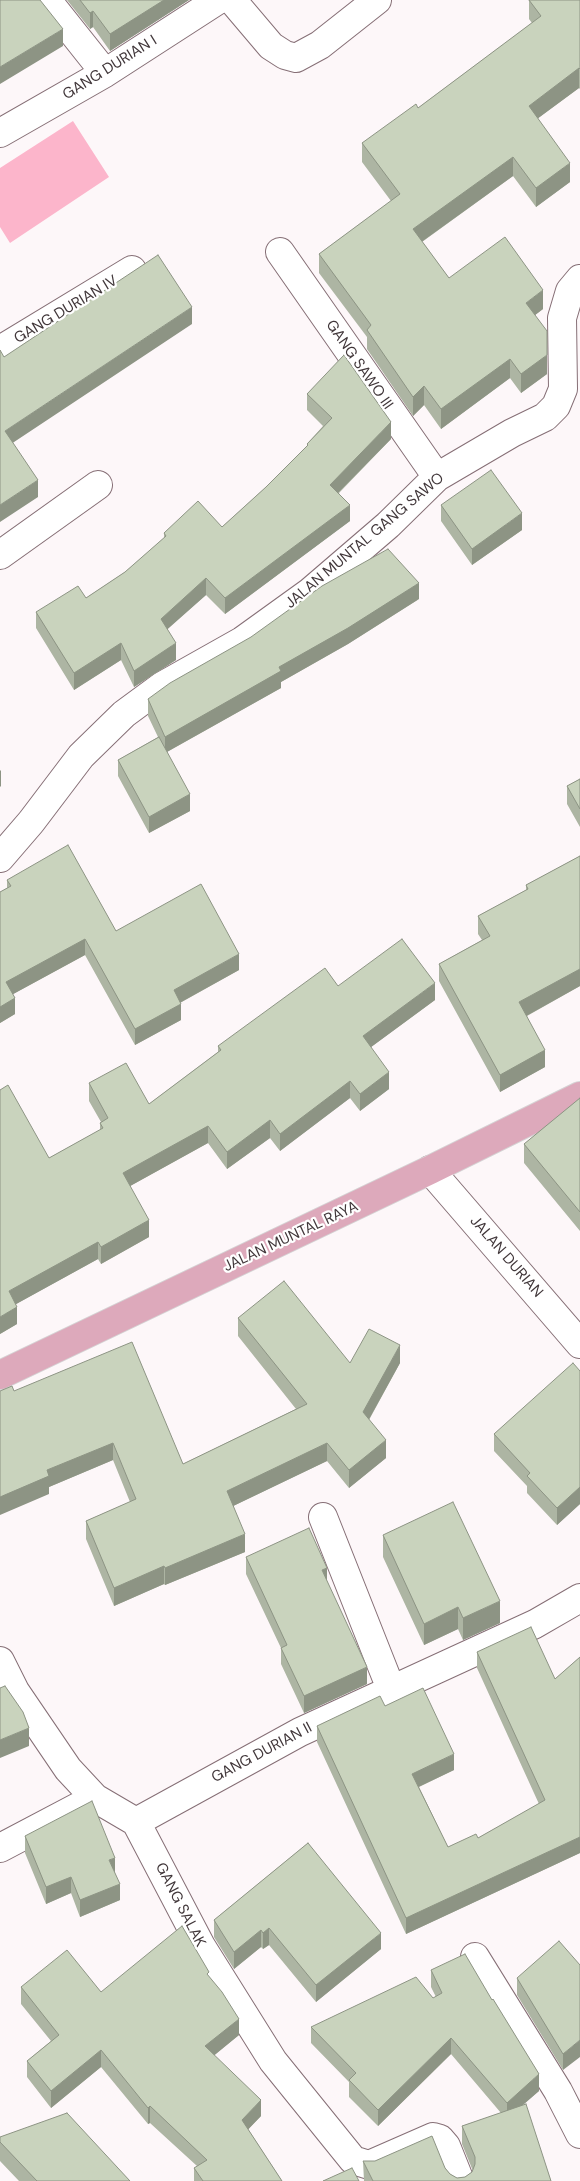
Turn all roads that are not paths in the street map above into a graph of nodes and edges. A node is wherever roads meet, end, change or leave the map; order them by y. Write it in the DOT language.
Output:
graph roads {
  1 [pos="47,0"];
  2 [pos="218,0"];
  3 [pos="232,0"];
  4 [pos="377,0"];
  5 [pos="105,73"];
  6 [pos="0,133"];
  7 [pos="280,252"];
  8 [pos="132,270"];
  9 [pos="580,279"];
  10 [pos="0,350"];
  11 [pos="437,477"];
  12 [pos="98,485"];
  13 [pos="0,555"];
  14 [pos="0,858"];
  15 [pos="580,1096"];
  16 [pos="430,1170"];
  17 [pos="580,1344"];
  18 [pos="0,1376"];
  19 [pos="324,1517"];
  20 [pos="580,1598"];
  21 [pos="0,1661"];
  22 [pos="391,1689"];
  23 [pos="95,1798"];
  24 [pos="136,1822"];
  25 [pos="0,1848"];
  26 [pos="475,1957"];
  27 [pos="580,2134"];
  28 [pos="460,2181"];
  1 -- 5 [label="street"];
  2 -- 5 [label="street, GANG DURIAN I"];
  3 -- 4 [label="street"];
  5 -- 6 [label="street, GANG DURIAN I"];
  7 -- 11 [label="street, GANG SAWO III"];
  8 -- 10 [label="street, GANG DURIAN IV"];
  9 -- 11 [label="street, JALAN MUNTAL GANG SAWO"];
  11 -- 14 [label="street, JALAN MUNTAL GANG SAWO"];
  12 -- 13 [label="street"];
  15 -- 16 [label="main road, JALAN MUNTAL RAYA"];
  16 -- 17 [label="street, JALAN DURIAN"];
  16 -- 18 [label="main road, JALAN MUNTAL RAYA"];
  19 -- 22 [label="street"];
  20 -- 22 [label="street, GANG DURIAN II"];
  21 -- 23 [label="street"];
  22 -- 24 [label="street, GANG DURIAN II"];
  23 -- 24 [label="street"];
  23 -- 25 [label="street"];
  24 -- 28 [label="street, GANG SALAK"];
  26 -- 27 [label="street"];
}
